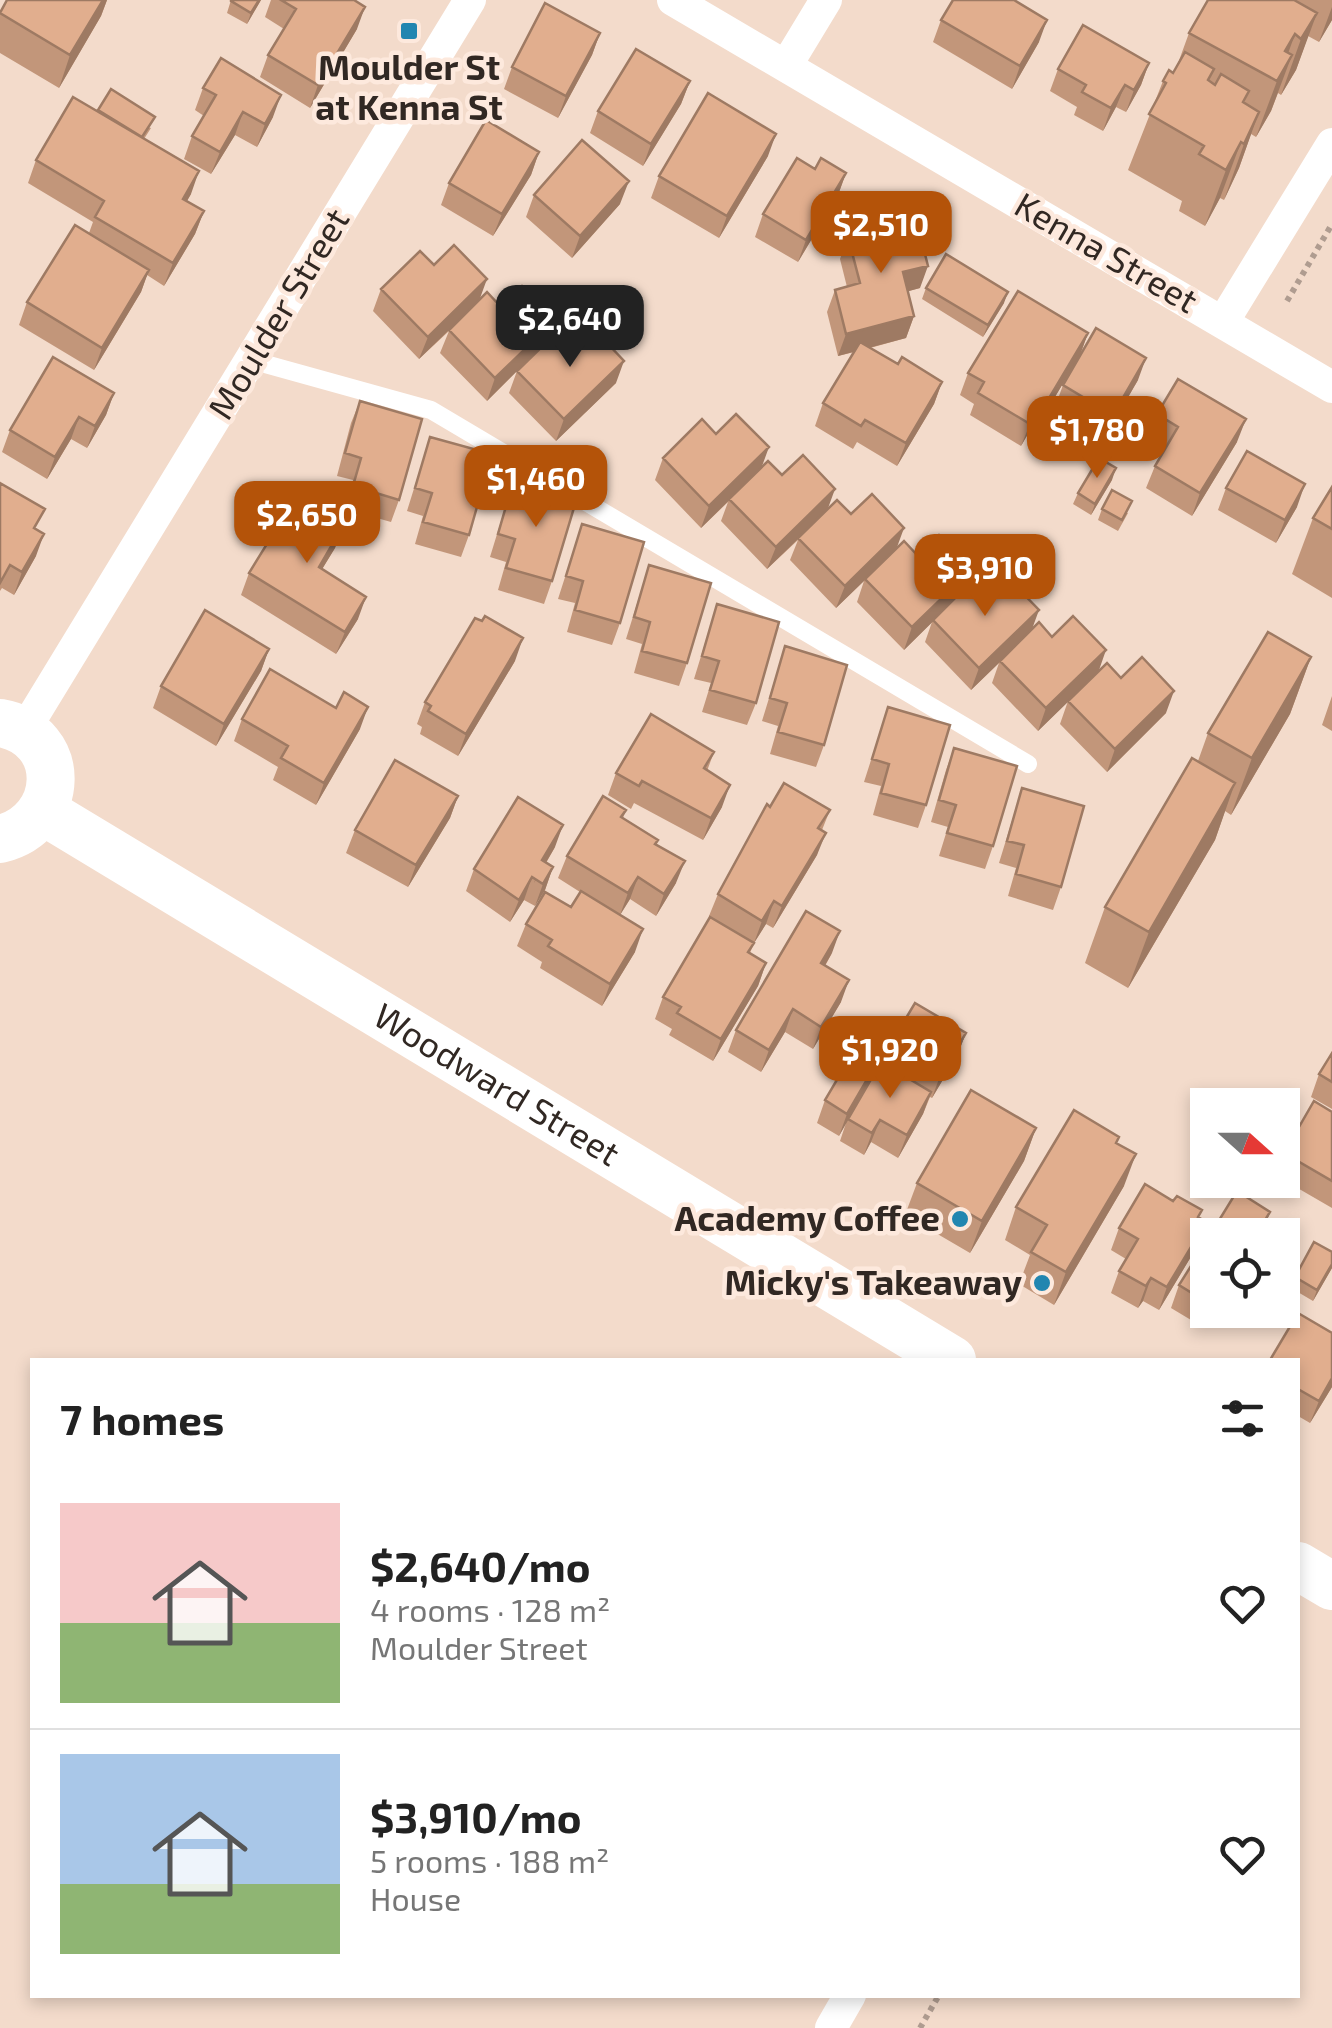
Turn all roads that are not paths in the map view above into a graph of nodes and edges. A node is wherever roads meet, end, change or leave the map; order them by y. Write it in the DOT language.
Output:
graph roads {
  1 [pos="470,0"];
  2 [pos="672,0"];
  3 [pos="826,0"];
  4 [pos="786,66"];
  5 [pos="1332,144"];
  6 [pos="1224,322"];
  7 [pos="251,360"];
  8 [pos="1332,387"];
  9 [pos="12,727"];
  10 [pos="1028,764"];
  11 [pos="44,811"];
  12 [pos="0,839"];
  13 [pos="949,1358"];
  14 [pos="1300,1567"];
  15 [pos="1332,1586"];
  16 [pos="848,1998"];
  17 [pos="831,2028"];
  1 -- 7 [label="street, Moulder Street"];
  2 -- 4 [label="street, Kenna Street"];
  3 -- 4 [label="street"];
  4 -- 6 [label="street, Kenna Street"];
  5 -- 6 [label="street"];
  6 -- 8 [label="street, Kenna Street"];
  7 -- 9 [label="street, Moulder Street"];
  7 -- 10 [label="lane"];
  9 -- 11 [label="street"];
  11 -- 12 [label="street"];
  11 -- 13 [label="street, Woodward Street"];
  14 -- 15 [label="street"];
  16 -- 17 [label="street"];
}
